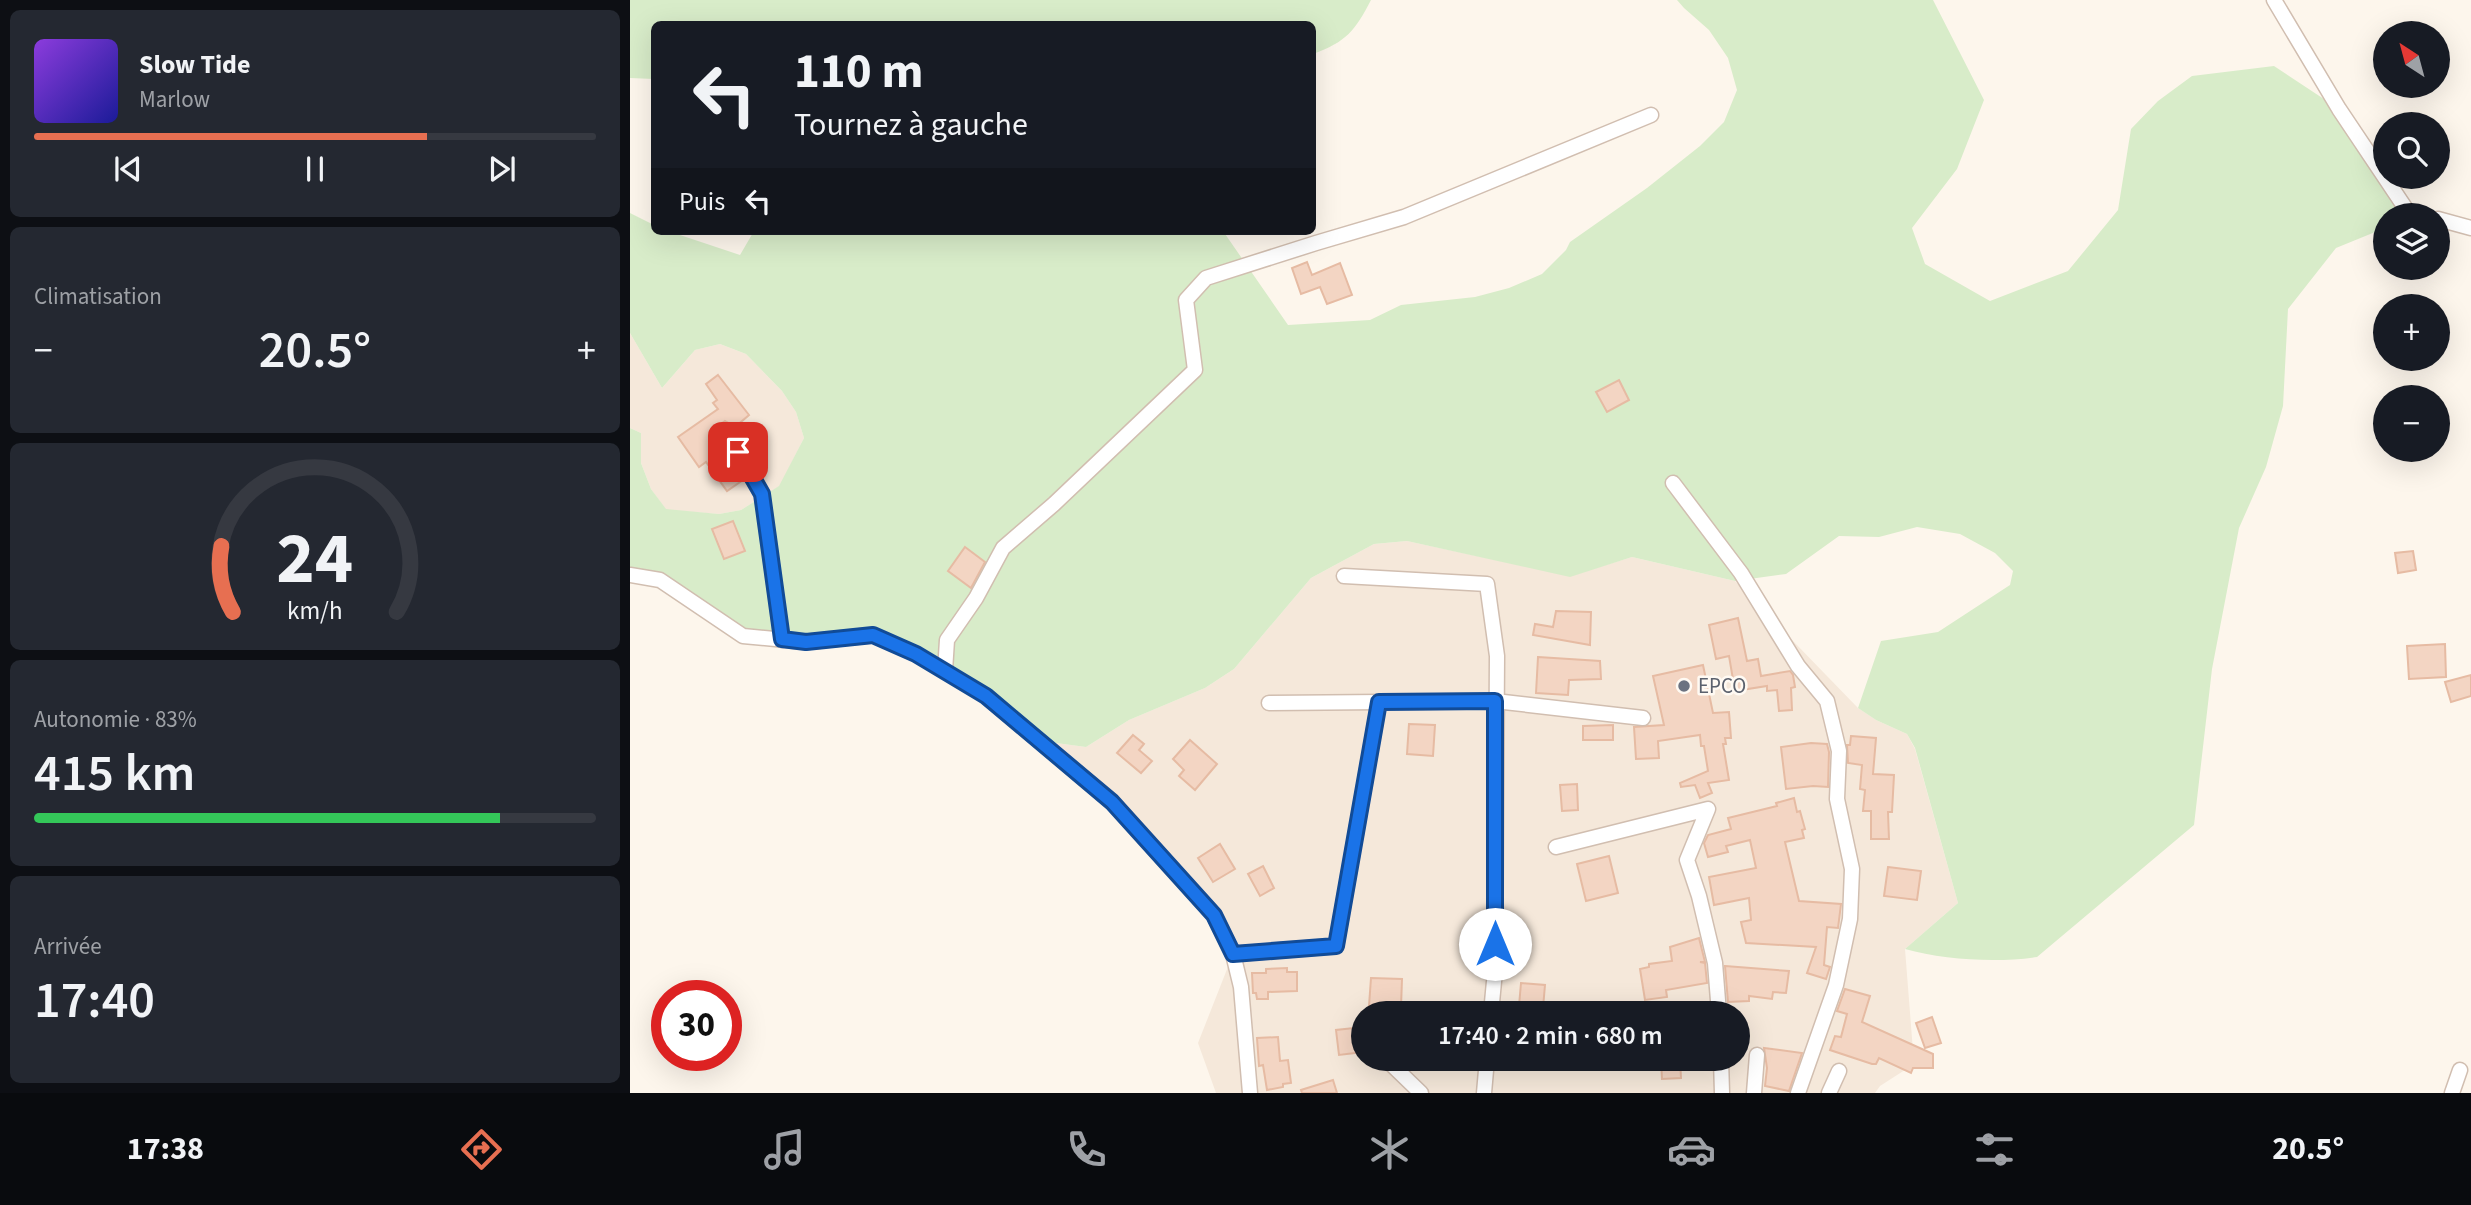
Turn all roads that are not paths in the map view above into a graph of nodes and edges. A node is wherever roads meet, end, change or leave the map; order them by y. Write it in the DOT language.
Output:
graph roads {
  1 [pos="2274,0"];
  2 [pos="1651,115"];
  3 [pos="2402,203"];
  4 [pos="2450,222"];
  5 [pos="2471,228"];
  6 [pos="726,431"];
  7 [pos="1673,483"];
  8 [pos="630,575"];
  9 [pos="1345,576"];
  10 [pos="782,639"];
  11 [pos="945,671"];
  12 [pos="1495,701"];
  13 [pos="1379,702"];
  14 [pos="1269,703"];
  15 [pos="1643,718"];
  16 [pos="1556,847"];
  17 [pos="1233,954"];
  18 [pos="1492,1001"];
  19 [pos="1718,1001"];
  20 [pos="1757,1055"];
  21 [pos="2460,1070"];
  22 [pos="1398,1071"];
  23 [pos="1486,1071"];
  24 [pos="1721,1071"];
  25 [pos="1839,1071"];
  26 [pos="1250,1093"];
  27 [pos="1421,1093"];
  28 [pos="1484,1093"];
  29 [pos="1722,1093"];
  30 [pos="1754,1093"];
  31 [pos="1798,1093"];
  32 [pos="1829,1093"];
  33 [pos="2452,1093"];
  1 -- 3 [label="street"];
  2 -- 11 [label="street"];
  4 -- 5 [label="street"];
  6 -- 10 [label="street"];
  7 -- 31 [label="street"];
  8 -- 10 [label="street"];
  9 -- 12 [label="street"];
  10 -- 11 [label="street"];
  11 -- 17 [label="street"];
  12 -- 13 [label="street"];
  12 -- 15 [label="street"];
  12 -- 18 [label="street"];
  13 -- 14 [label="street"];
  13 -- 17 [label="street"];
  16 -- 19 [label="street"];
  17 -- 26 [label="street"];
  20 -- 30 [label="street"];
  21 -- 33 [label="street"];
  22 -- 27 [label="street"];
  23 -- 28 [label="street"];
  24 -- 29 [label="street"];
  25 -- 32 [label="street"];
}
